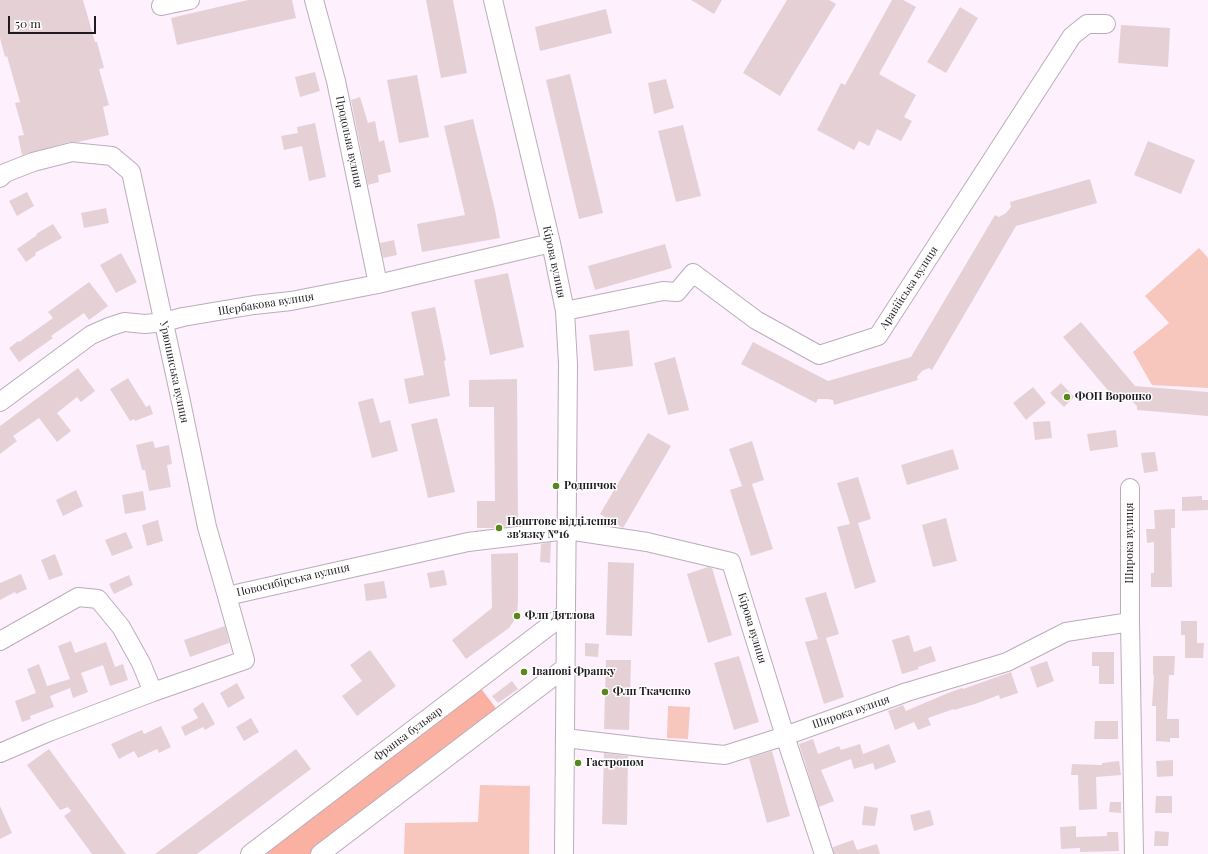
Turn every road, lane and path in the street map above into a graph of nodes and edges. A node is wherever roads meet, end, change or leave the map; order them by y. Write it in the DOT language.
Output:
graph roads {
  1 [pos="190,0"];
  2 [pos="314,0"];
  3 [pos="493,0"];
  4 [pos="161,6"];
  5 [pos="1106,24"];
  6 [pos="0,178"];
  7 [pos="551,243"];
  8 [pos="378,284"];
  9 [pos="565,311"];
  10 [pos="164,322"];
  11 [pos="0,402"];
  12 [pos="1130,488"];
  13 [pos="567,530"];
  14 [pos="227,596"];
  15 [pos="566,613"];
  16 [pos="1130,622"];
  17 [pos="0,641"];
  18 [pos="566,667"];
  19 [pos="154,692"];
  20 [pos="785,736"];
  21 [pos="565,738"];
  22 [pos="0,753"];
  23 [pos="250,854"];
  24 [pos="320,854"];
  25 [pos="564,854"];
  26 [pos="824,854"];
  27 [pos="1134,854"];
  1 -- 4 [label="street"];
  2 -- 8 [label="street, Продольна вулиця"];
  3 -- 7 [label="street, Кірова вулиця"];
  5 -- 9 [label="street, Аравійська вулиця"];
  6 -- 10 [label="street, Урюпинська вулиця"];
  7 -- 8 [label="street, Щербакова вулиця"];
  7 -- 9 [label="street, Кірова вулиця"];
  8 -- 10 [label="street, Щербакова вулиця"];
  9 -- 13 [label="street, Кірова вулиця"];
  10 -- 11 [label="street, Щербакова вулиця"];
  10 -- 14 [label="street, Урюпинська вулиця"];
  12 -- 16 [label="street, Широка вулиця"];
  13 -- 14 [label="street, Новосибірська вулиця"];
  13 -- 15 [label="street, Кірова вулиця"];
  13 -- 20 [label="street, Кірова вулиця"];
  14 -- 19 [label="street, Новосибірська вулиця"];
  15 -- 18 [label="street, Кірова вулиця"];
  15 -- 23 [label="street, Франка бульвар"];
  16 -- 20 [label="street, Широка вулиця"];
  16 -- 27 [label="street, Широка вулиця"];
  17 -- 19 [label="street"];
  18 -- 21 [label="street, Кірова вулиця"];
  18 -- 24 [label="street"];
  19 -- 22 [label="street, Новосибірська вулиця"];
  20 -- 21 [label="street, Широка вулиця"];
  20 -- 26 [label="street, Кірова вулиця"];
  21 -- 25 [label="street, Кірова вулиця"];
}
